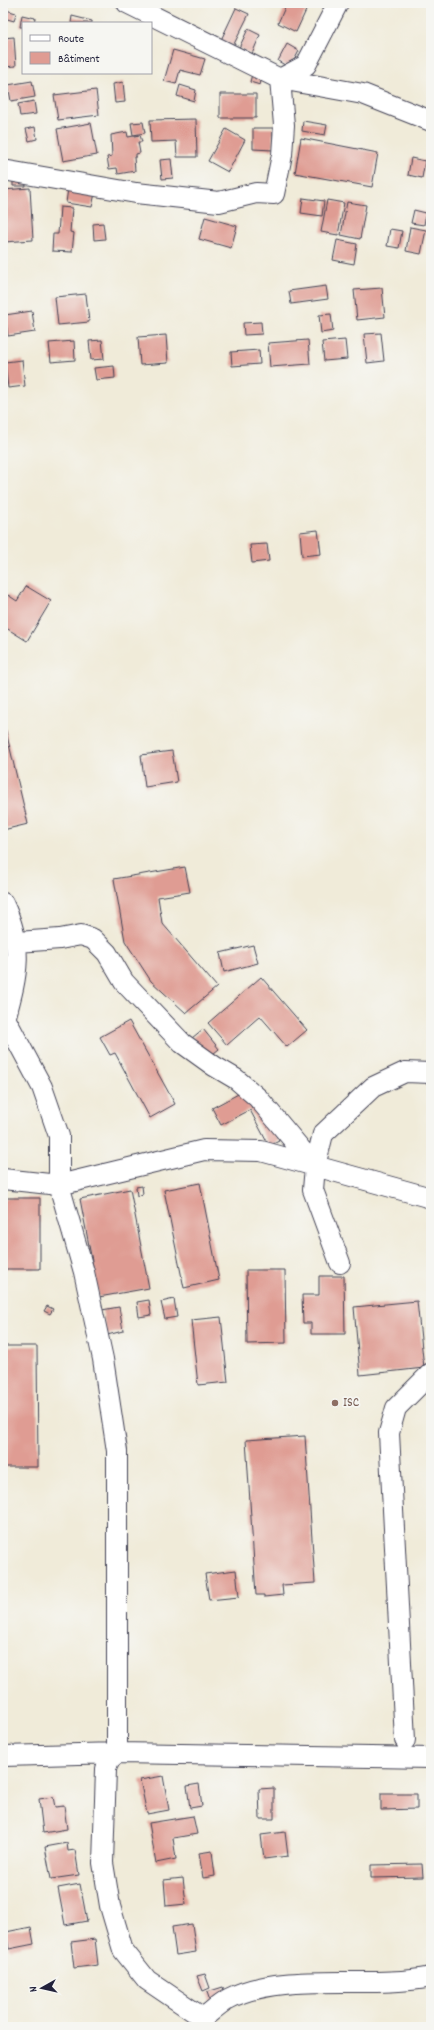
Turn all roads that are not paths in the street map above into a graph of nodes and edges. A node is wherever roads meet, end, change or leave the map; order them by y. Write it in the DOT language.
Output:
graph roads {
  1 [pos="127,3"];
  2 [pos="338,3"];
  3 [pos="280,79"];
  4 [pos="431,121"];
  5 [pos="3,170"];
  6 [pos="3,902"];
  7 [pos="17,942"];
  8 [pos="4,1023"];
  9 [pos="431,1073"];
  10 [pos="315,1166"];
  11 [pos="3,1179"];
  12 [pos="60,1185"];
  13 [pos="431,1198"];
  14 [pos="340,1263"];
  15 [pos="431,1373"];
  16 [pos="405,1740"];
  17 [pos="118,1753"];
  18 [pos="431,1755"];
  19 [pos="3,1756"];
  20 [pos="380,1758"];
  21 [pos="431,1758"];
  22 [pos="431,1977"];
  23 [pos="203,2022"];
  1 -- 3 [label="street"];
  2 -- 3 [label="street"];
  3 -- 4 [label="street"];
  3 -- 5 [label="street"];
  6 -- 7 [label="street"];
  7 -- 8 [label="street"];
  7 -- 10 [label="street"];
  8 -- 12 [label="street"];
  9 -- 10 [label="street"];
  10 -- 12 [label="street"];
  10 -- 13 [label="street"];
  10 -- 14 [label="street"];
  11 -- 12 [label="street"];
  12 -- 17 [label="street"];
  15 -- 16 [label="street"];
  16 -- 18 [label="street"];
  16 -- 20 [label="street"];
  17 -- 19 [label="street"];
  17 -- 20 [label="street"];
  17 -- 23 [label="street"];
  20 -- 21 [label="street"];
  22 -- 23 [label="street"];
}
